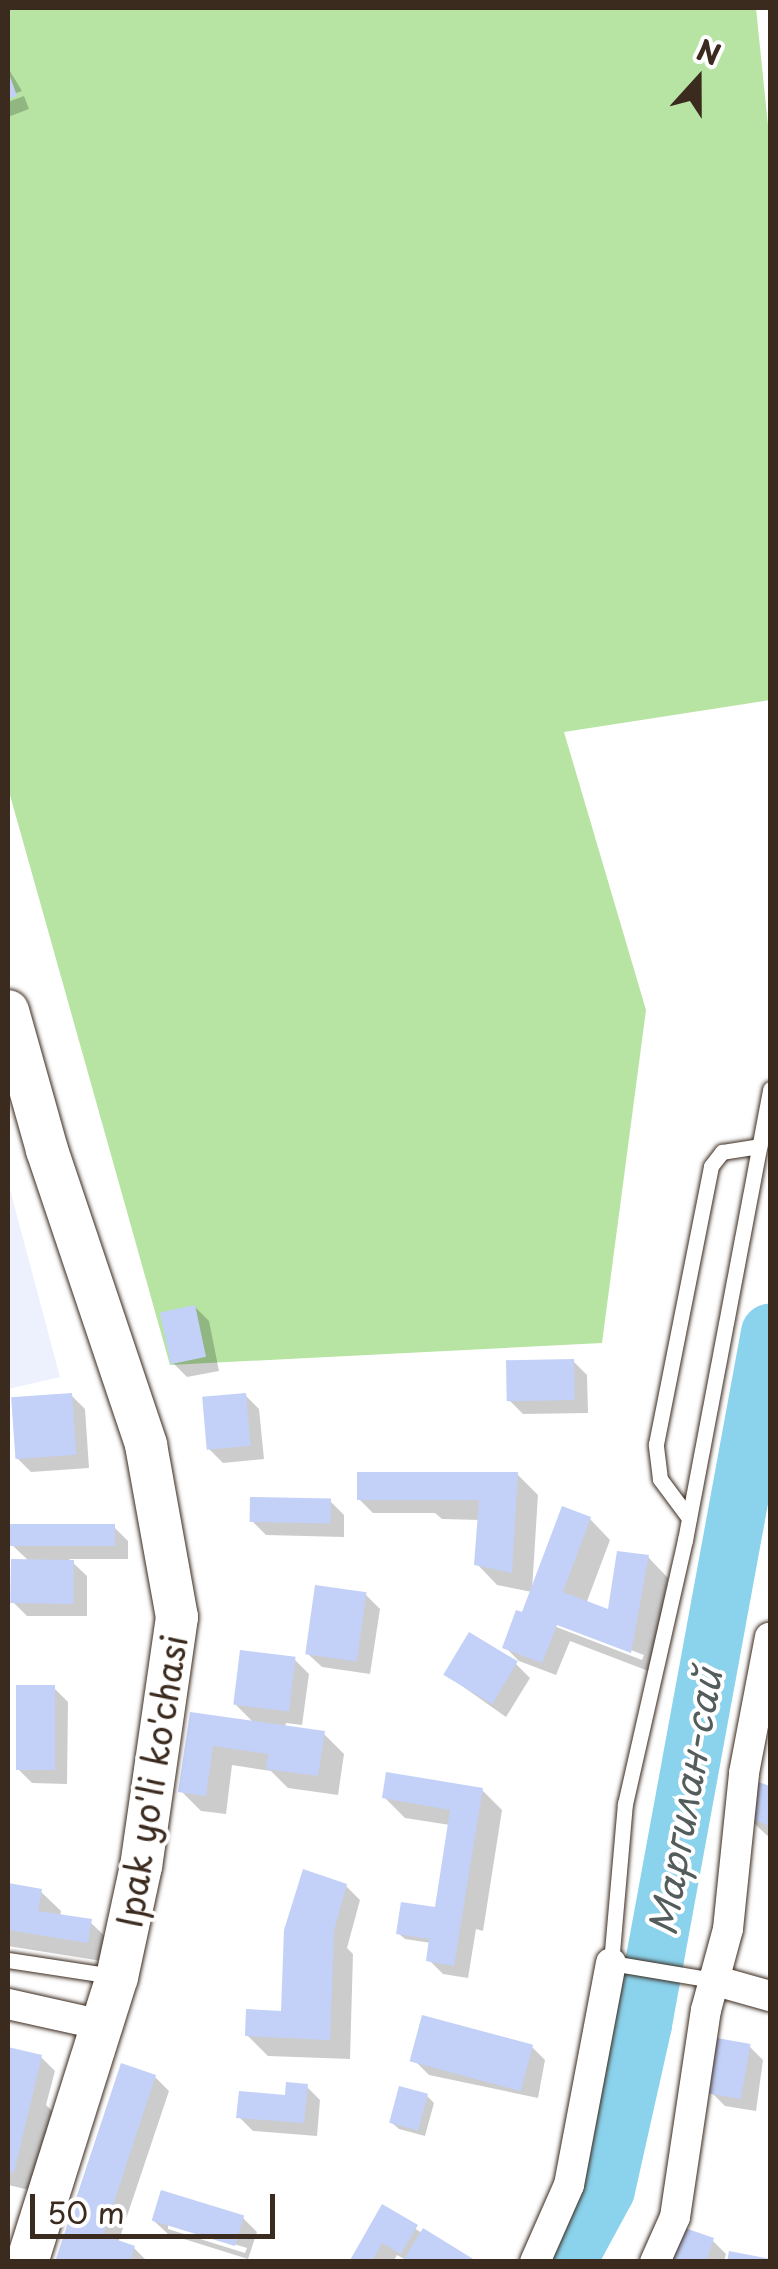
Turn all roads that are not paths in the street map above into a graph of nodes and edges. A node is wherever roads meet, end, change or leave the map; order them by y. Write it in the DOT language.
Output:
graph roads {
  1 [pos="8,1011"];
  2 [pos="770,1089"];
  3 [pos="760,1146"];
  4 [pos="689,1518"];
  5 [pos="770,1638"];
  6 [pos="8,1960"];
  7 [pos="612,1964"];
  8 [pos="117,1977"];
  9 [pos="713,1980"];
  10 [pos="770,1996"];
  11 [pos="8,2004"];
  12 [pos="102,2025"];
  13 [pos="27,2262"];
  14 [pos="535,2262"];
  15 [pos="655,2262"];
  1 -- 8 [label="main road, Ipak yo'li ko'chasi"];
  2 -- 3 [label="lane"];
  3 -- 4 [label="lane"];
  3 -- 4 [label="lane"];
  4 -- 7 [label="lane"];
  5 -- 9 [label="street"];
  6 -- 8 [label="lane"];
  7 -- 9 [label="lane"];
  7 -- 14 [label="street"];
  8 -- 12 [label="main road, Ipak yo'li ko'chasi"];
  9 -- 10 [label="street"];
  9 -- 15 [label="street"];
  11 -- 12 [label="street"];
  12 -- 13 [label="main road, Ipak yo'li ko'chasi"];
}
